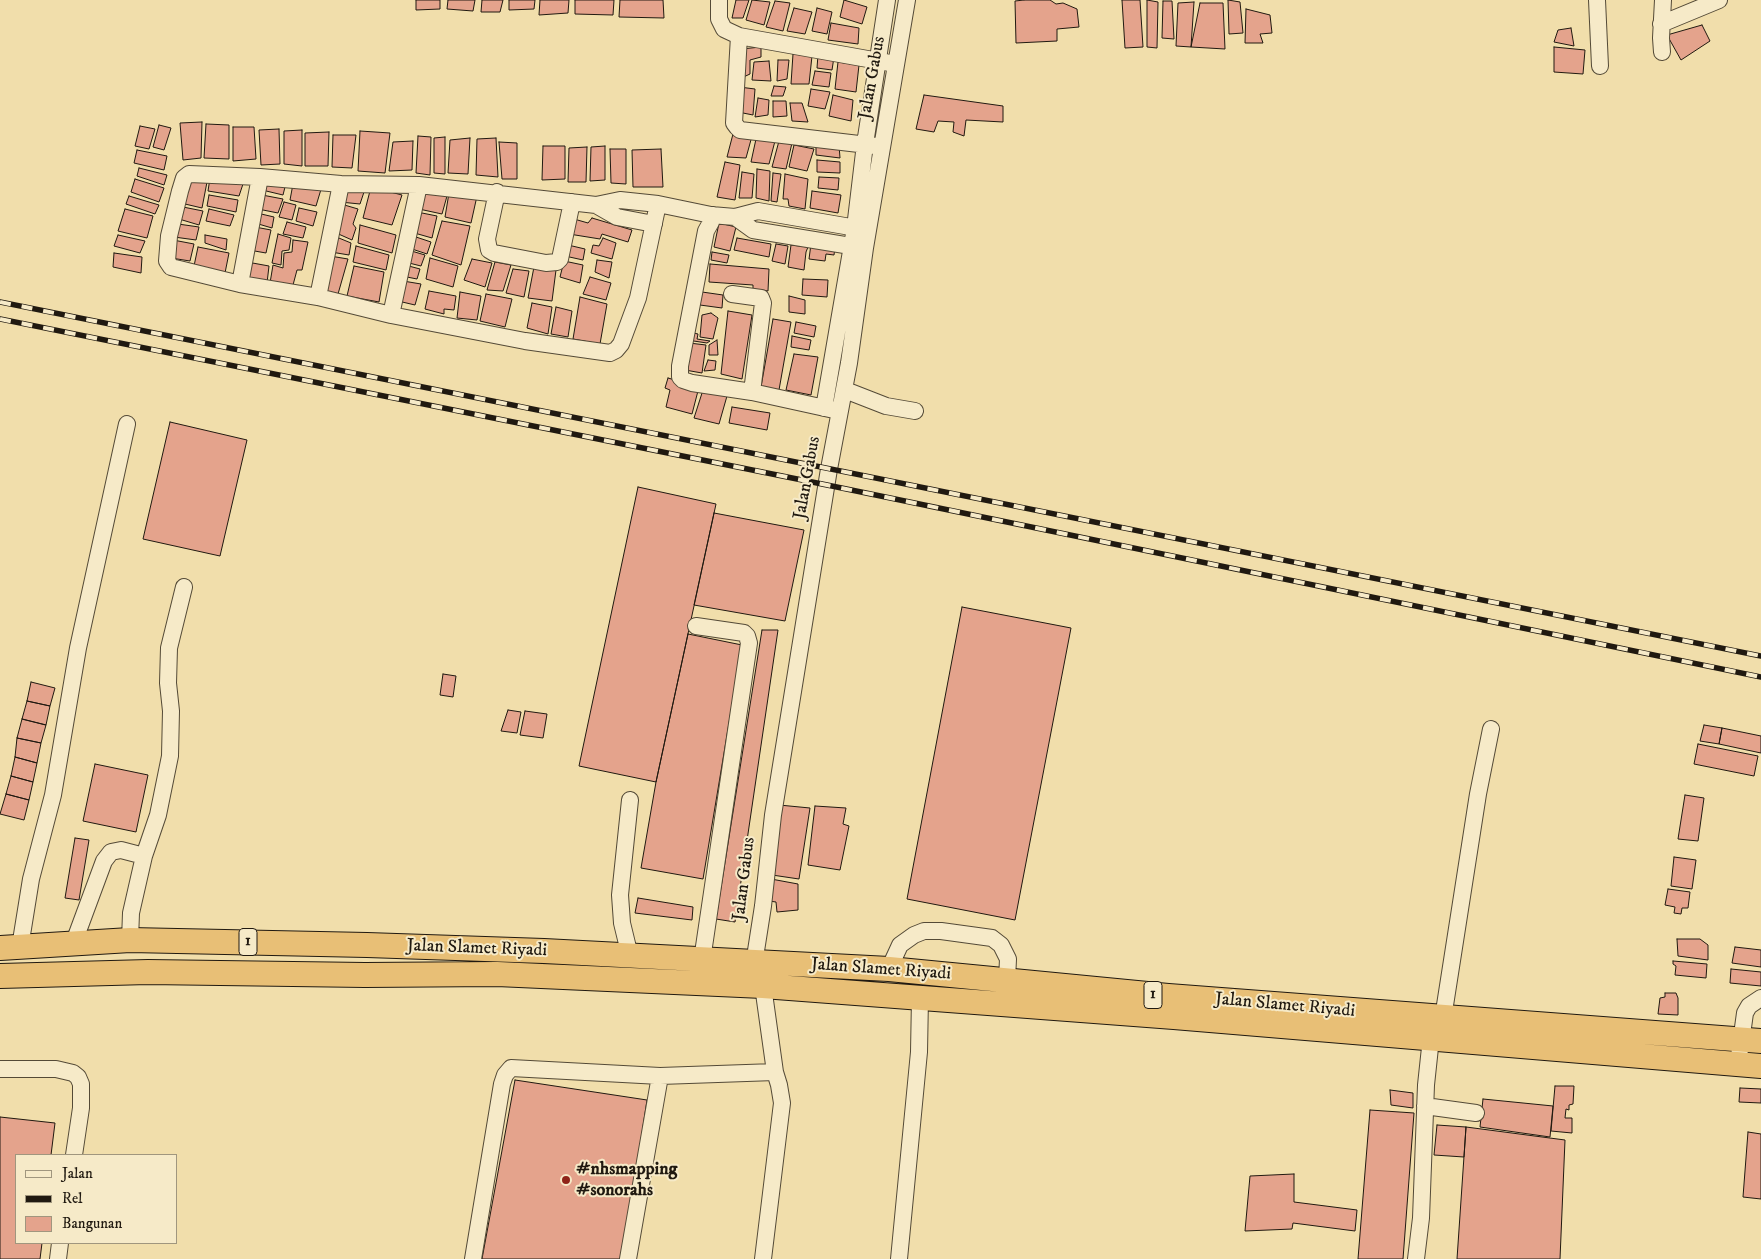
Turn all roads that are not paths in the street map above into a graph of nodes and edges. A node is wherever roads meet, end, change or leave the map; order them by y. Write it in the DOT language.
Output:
graph roads {
  1 [pos="718,0"];
  2 [pos="887,0"];
  3 [pos="907,0"];
  4 [pos="1597,0"];
  5 [pos="1663,0"];
  6 [pos="1719,0"];
  7 [pos="1661,24"];
  8 [pos="739,36"];
  9 [pos="1662,52"];
  10 [pos="879,62"];
  11 [pos="897,64"];
  12 [pos="1600,66"];
  13 [pos="873,145"];
  14 [pos="260,177"];
  15 [pos="341,184"];
  16 [pos="419,185"];
  17 [pos="497,192"];
  18 [pos="572,202"];
  19 [pos="658,204"];
  20 [pos="596,205"];
  21 [pos="712,215"];
  22 [pos="735,217"];
  23 [pos="654,224"];
  24 [pos="862,229"];
  25 [pos="858,246"];
  26 [pos="240,284"];
  27 [pos="732,294"];
  28 [pos="318,297"];
  29 [pos="391,315"];
  30 [pos="845,390"];
  31 [pos="752,392"];
  32 [pos="824,408"];
  33 [pos="915,411"];
  34 [pos="841,412"];
  35 [pos="127,424"];
  36 [pos="184,587"];
  37 [pos="696,626"];
  38 [pos="1491,729"];
  39 [pos="630,800"];
  40 [pos="144,856"];
  41 [pos="130,940"];
  42 [pos="74,942"];
  43 [pos="10,948"];
  44 [pos="630,956"];
  45 [pos="702,960"];
  46 [pos="889,969"];
  47 [pos="0,976"];
  48 [pos="756,978"];
  49 [pos="1007,980"];
  50 [pos="920,998"];
  51 [pos="1761,998"];
  52 [pos="1443,1018"];
  53 [pos="1431,1038"];
  54 [pos="1751,1041"];
  55 [pos="1750,1065"];
  56 [pos="0,1069"];
  57 [pos="775,1072"];
  58 [pos="660,1076"];
  59 [pos="1425,1106"];
  60 [pos="1476,1113"];
  61 [pos="74,1154"];
  62 [pos="60,1244"];
  63 [pos="58,1259"];
  64 [pos="473,1259"];
  65 [pos="628,1259"];
  66 [pos="763,1259"];
  67 [pos="899,1259"];
  68 [pos="1416,1259"];
  1 -- 8 [label="street"];
  2 -- 10 [label="street"];
  3 -- 11 [label="street, Jalan Gabus"];
  4 -- 12 [label="street"];
  5 -- 7 [label="street"];
  6 -- 7 [label="street"];
  7 -- 9 [label="street"];
  8 -- 10 [label="street"];
  8 -- 13 [label="street"];
  10 -- 11 [label="street"];
  10 -- 13 [label="street"];
  11 -- 13 [label="street, Jalan Gabus"];
  13 -- 24 [label="street"];
  14 -- 15 [label="street"];
  14 -- 26 [label="street"];
  14 -- 26 [label="street"];
  15 -- 16 [label="street"];
  15 -- 28 [label="street"];
  16 -- 17 [label="street"];
  16 -- 29 [label="street"];
  17 -- 18 [label="street"];
  17 -- 18 [label="street"];
  18 -- 20 [label="street"];
  19 -- 20 [label="street"];
  19 -- 21 [label="street"];
  19 -- 23 [label="street"];
  20 -- 23 [label="street"];
  21 -- 22 [label="street"];
  21 -- 31 [label="street"];
  22 -- 24 [label="street"];
  22 -- 25 [label="street"];
  23 -- 29 [label="street"];
  24 -- 25 [label="street"];
  25 -- 30 [label="street, Jalan Gabus"];
  25 -- 32 [label="street"];
  26 -- 28 [label="street"];
  27 -- 31 [label="street"];
  28 -- 29 [label="street"];
  30 -- 33 [label="street"];
  30 -- 34 [label="street, Jalan Gabus"];
  31 -- 32 [label="street"];
  32 -- 34 [label="street"];
  34 -- 48 [label="street, Jalan Gabus"];
  35 -- 43 [label="street"];
  36 -- 40 [label="street"];
  37 -- 45 [label="street"];
  38 -- 52 [label="street"];
  39 -- 44 [label="street"];
  40 -- 41 [label="street"];
  40 -- 42 [label="street"];
  41 -- 42 [label="highway, Jalan Slamet Riyadi / 1"];
  41 -- 44 [label="highway, Jalan Slamet Riyadi / 1"];
  42 -- 43 [label="highway, Jalan Slamet Riyadi / 1"];
  44 -- 45 [label="highway, Jalan Slamet Riyadi / 1"];
  45 -- 48 [label="highway, Jalan Slamet Riyadi / 1"];
  46 -- 48 [label="highway, Jalan Slamet Riyadi / 1"];
  46 -- 49 [label="highway, Jalan Slamet Riyadi / 1"];
  46 -- 49 [label="street"];
  47 -- 48 [label="highway, Jalan Slamet Riyadi / 1"];
  48 -- 50 [label="highway, Jalan Slamet Riyadi / 1"];
  48 -- 57 [label="street, Jalan Gabus"];
  49 -- 52 [label="highway, Jalan Slamet Riyadi / 1"];
  50 -- 53 [label="highway, Jalan Slamet Riyadi / 1"];
  50 -- 67 [label="street"];
  51 -- 54 [label="street"];
  52 -- 54 [label="highway, Jalan Slamet Riyadi / 1"];
  53 -- 55 [label="highway, Jalan Slamet Riyadi / 1"];
  53 -- 59 [label="street"];
  54 -- 55 [label="street"];
  56 -- 61 [label="street"];
  57 -- 58 [label="street"];
  57 -- 66 [label="street, Jalan Gabus"];
  58 -- 64 [label="street"];
  58 -- 65 [label="street"];
  59 -- 60 [label="street"];
  59 -- 68 [label="street"];
  62 -- 63 [label="street"];
}
